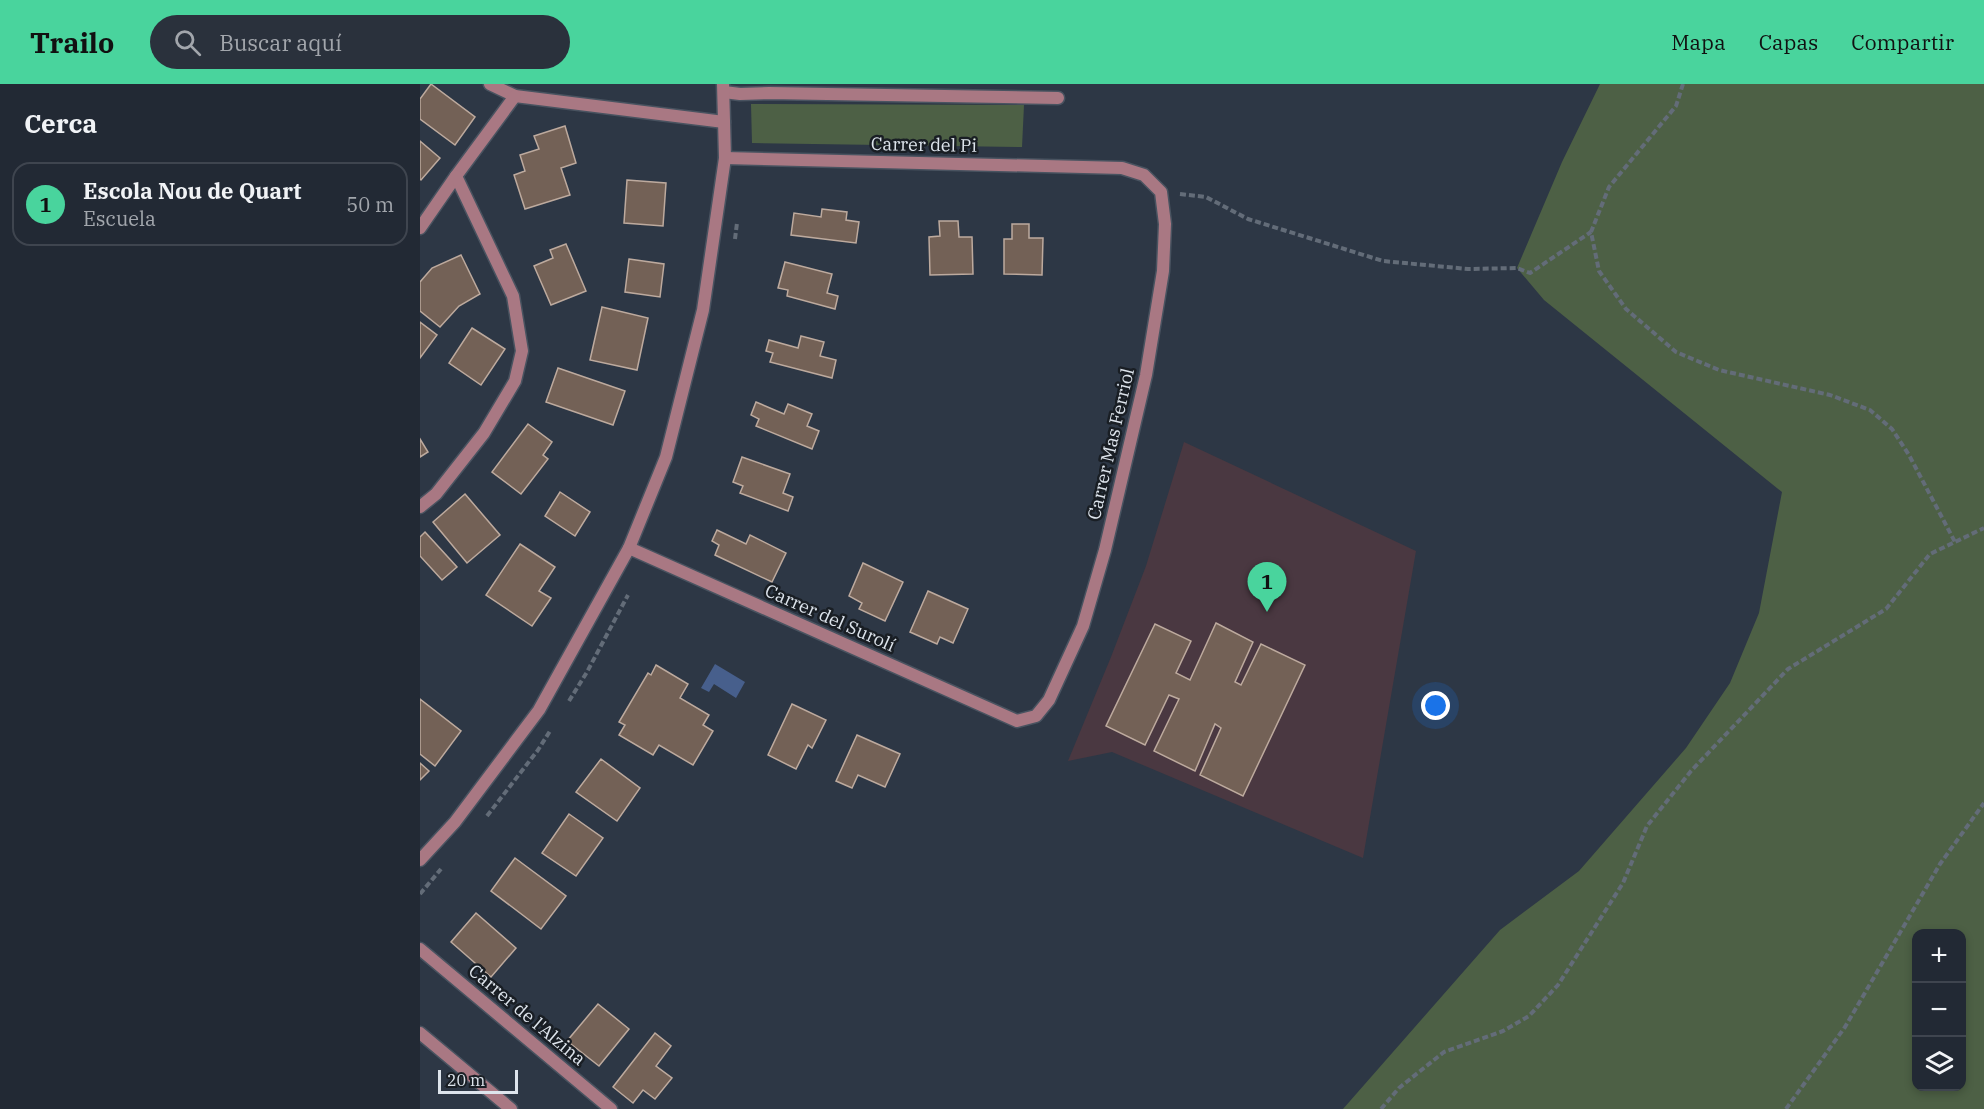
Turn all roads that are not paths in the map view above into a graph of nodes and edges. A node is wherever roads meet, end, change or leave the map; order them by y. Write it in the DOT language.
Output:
graph roads {
  1 [pos="490,84"];
  2 [pos="723,88"];
  3 [pos="515,96"];
  4 [pos="1058,98"];
  5 [pos="724,122"];
  6 [pos="725,158"];
  7 [pos="456,176"];
  8 [pos="1161,192"];
  9 [pos="420,228"];
  10 [pos="420,507"];
  11 [pos="629,548"];
  12 [pos="1017,721"];
  13 [pos="420,861"];
  14 [pos="420,949"];
  15 [pos="420,1033"];
  16 [pos="511,1109"];
  17 [pos="611,1109"];
  1 -- 3 [label="street"];
  2 -- 4 [label="street"];
  2 -- 5 [label="street"];
  3 -- 5 [label="street"];
  3 -- 7 [label="street"];
  5 -- 6 [label="street"];
  6 -- 8 [label="street, Carrer del Pi"];
  6 -- 11 [label="street"];
  7 -- 9 [label="street"];
  7 -- 10 [label="street"];
  8 -- 12 [label="street, Carrer Mas Ferriol"];
  11 -- 12 [label="street, Carrer del Surolí"];
  11 -- 13 [label="street"];
  14 -- 17 [label="street, Carrer de l'Alzina"];
  15 -- 16 [label="street"];
}
